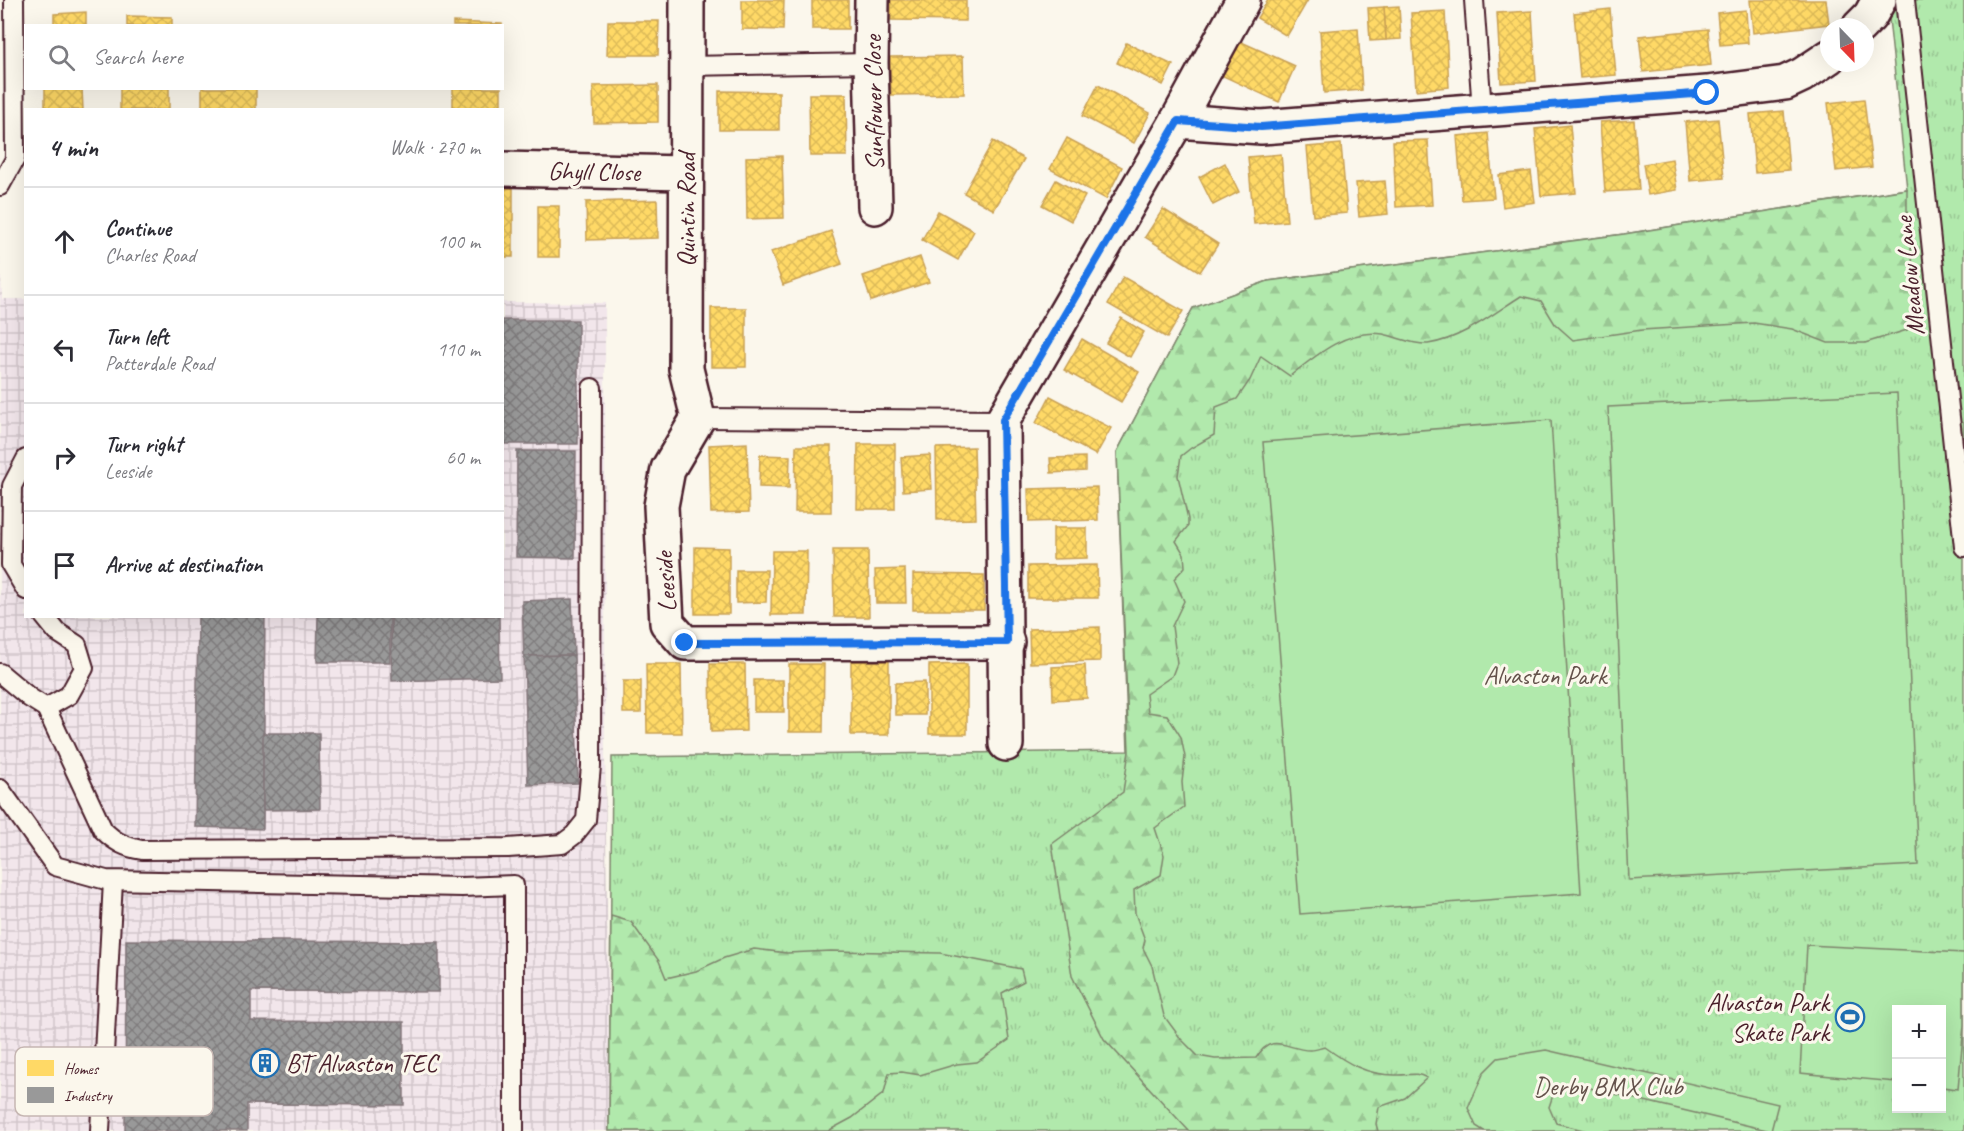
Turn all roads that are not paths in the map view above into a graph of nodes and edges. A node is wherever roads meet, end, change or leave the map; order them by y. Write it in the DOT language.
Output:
graph roads {
  1 [pos="14,0"];
  2 [pos="687,0"];
  3 [pos="872,0"];
  4 [pos="1243,0"];
  5 [pos="1474,0"];
  6 [pos="1879,0"];
  7 [pos="1905,0"];
  8 [pos="1868,18"];
  9 [pos="871,63"];
  10 [pos="1820,63"];
  11 [pos="687,66"];
  12 [pos="1482,110"];
  13 [pos="1178,121"];
  14 [pos="504,169"];
  15 [pos="685,173"];
  16 [pos="0,186"];
  17 [pos="875,207"];
  18 [pos="592,388"];
  19 [pos="698,418"];
  20 [pos="1003,420"];
  21 [pos="24,463"];
  22 [pos="1964,547"];
  23 [pos="24,587"];
  24 [pos="46,618"];
  25 [pos="1007,642"];
  26 [pos="0,673"];
  27 [pos="46,708"];
  28 [pos="1006,744"];
  29 [pos="0,789"];
  30 [pos="114,881"];
  31 [pos="105,1047"];
  32 [pos="101,1116"];
  33 [pos="100,1131"];
  34 [pos="514,1131"];
  1 -- 16 [label="lane"];
  2 -- 11 [label="street, Quintin Road"];
  3 -- 9 [label="street, Sunflower Close"];
  4 -- 13 [label="street"];
  5 -- 12 [label="lane"];
  6 -- 8 [label="street"];
  7 -- 22 [label="lane, Meadow Lane"];
  9 -- 11 [label="lane"];
  9 -- 17 [label="street, Sunflower Close"];
  10 -- 12 [label="street"];
  11 -- 15 [label="street, Quintin Road"];
  12 -- 13 [label="street"];
  13 -- 20 [label="street"];
  14 -- 15 [label="street, Ghyll Close"];
  15 -- 19 [label="street, Quintin Road"];
  18 -- 27 [label="lane"];
  19 -- 20 [label="lane"];
  19 -- 25 [label="street, Leeside"];
  20 -- 25 [label="street"];
  21 -- 23 [label="lane"];
  24 -- 27 [label="lane"];
  25 -- 28 [label="street"];
  26 -- 27 [label="lane"];
  29 -- 30 [label="lane"];
  30 -- 31 [label="lane"];
  30 -- 34 [label="lane"];
  32 -- 33 [label="lane"];
}
